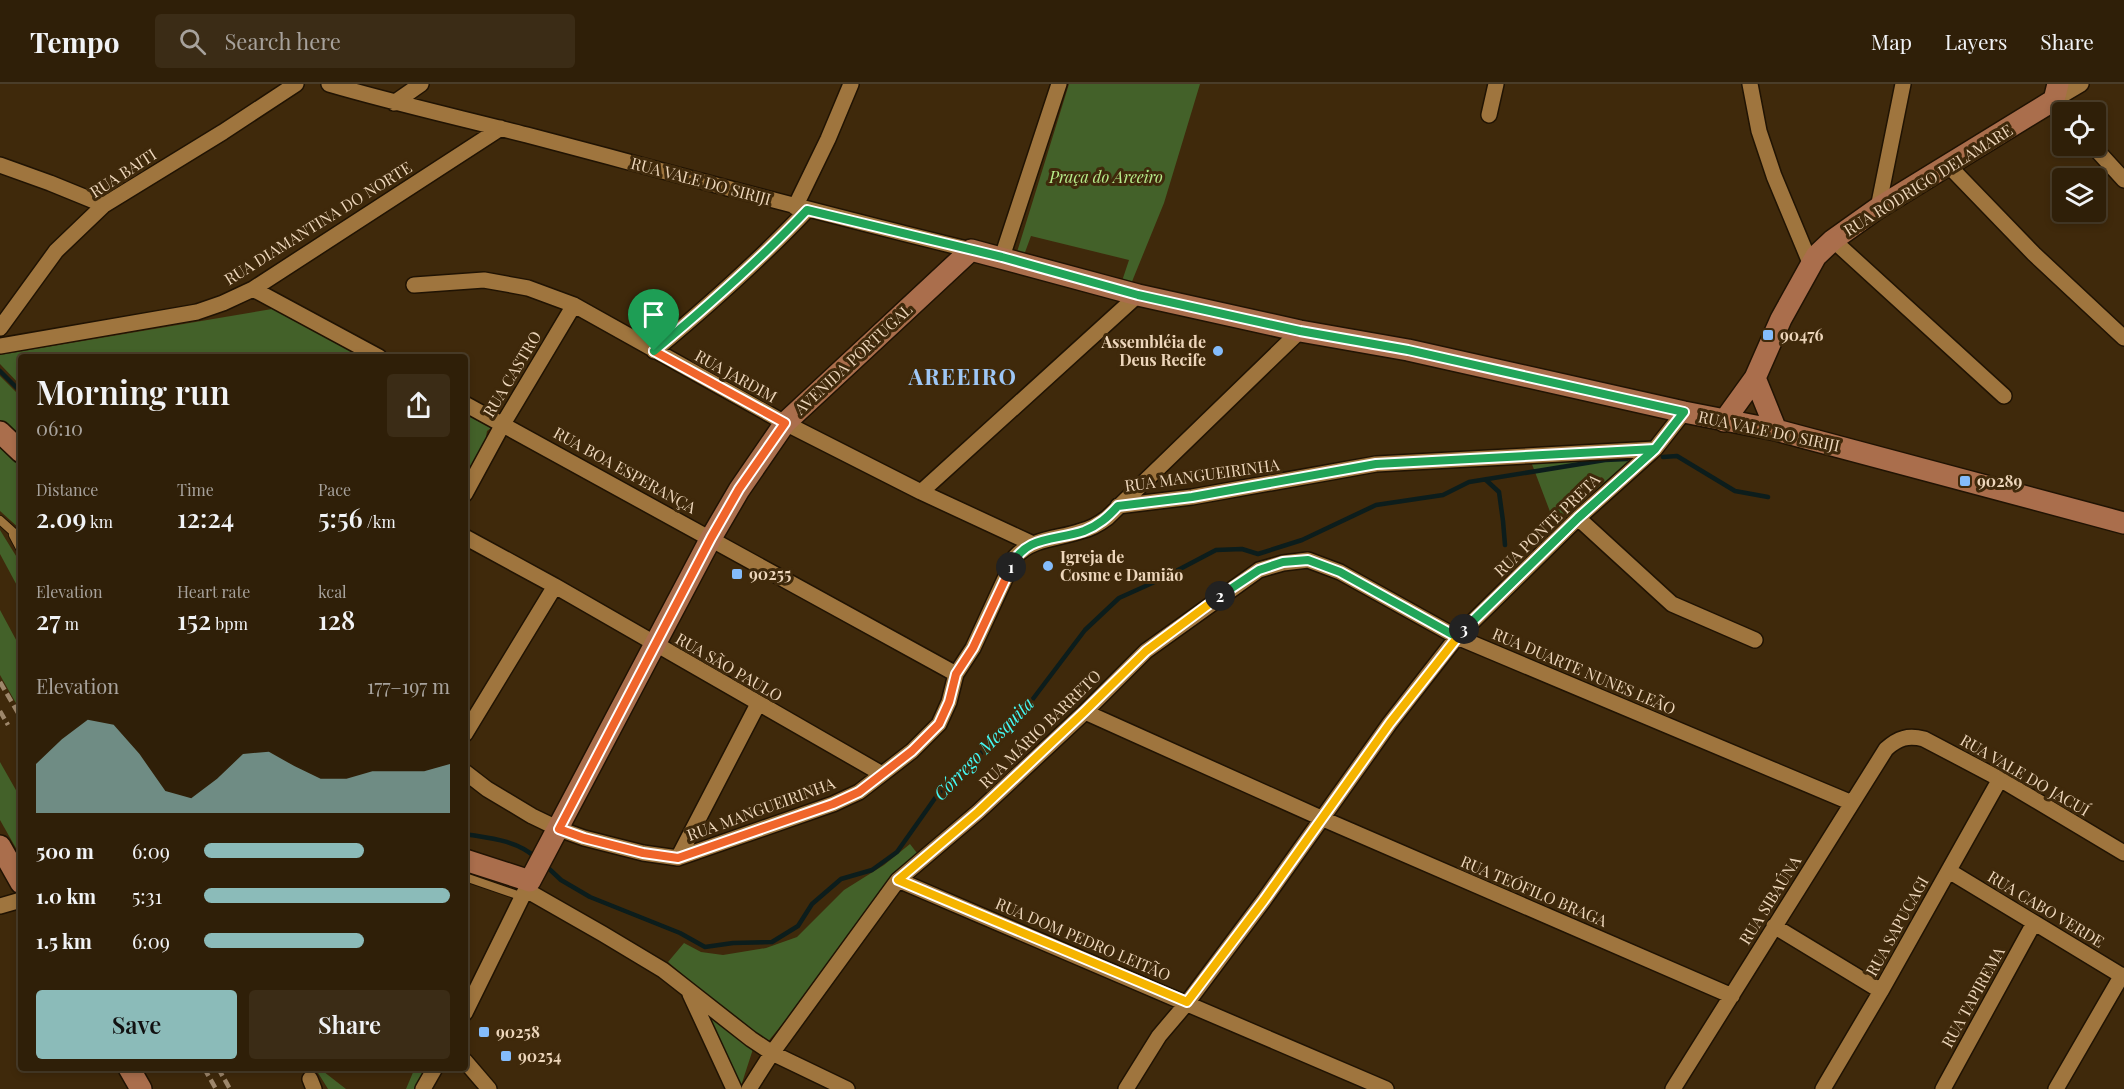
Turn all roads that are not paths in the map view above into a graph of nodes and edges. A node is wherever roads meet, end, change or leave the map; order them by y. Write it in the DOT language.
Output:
graph roads {
  1 [pos="296,84"];
  2 [pos="329,84"];
  3 [pos="421,84"];
  4 [pos="851,84"];
  5 [pos="1059,84"];
  6 [pos="1496,84"];
  7 [pos="1750,84"];
  8 [pos="1903,84"];
  9 [pos="2081,84"];
  10 [pos="2058,99"];
  11 [pos="394,103"];
  12 [pos="1489,115"];
  13 [pos="501,128"];
  14 [pos="2101,156"];
  15 [pos="0,165"];
  16 [pos="1948,165"];
  17 [pos="2124,180"];
  18 [pos="104,205"];
  19 [pos="801,208"];
  20 [pos="1878,208"];
  21 [pos="1833,240"];
  22 [pos="971,250"];
  23 [pos="1002,257"];
  24 [pos="1811,265"];
  25 [pos="414,285"];
  26 [pos="253,289"];
  27 [pos="1138,295"];
  28 [pos="574,305"];
  29 [pos="0,328"];
  30 [pos="1300,331"];
  31 [pos="2124,338"];
  32 [pos="0,346"];
  33 [pos="654,351"];
  34 [pos="373,354"];
  35 [pos="1755,378"];
  36 [pos="2004,396"];
  37 [pos="468,406"];
  38 [pos="1684,412"];
  39 [pos="1724,421"];
  40 [pos="785,423"];
  41 [pos="503,424"];
  42 [pos="1776,430"];
  43 [pos="0,432"];
  44 [pos="18,449"];
  45 [pos="1655,449"];
  46 [pos="468,488"];
  47 [pos="921,492"];
  48 [pos="1118,506"];
  49 [pos="1578,518"];
  50 [pos="0,520"];
  51 [pos="2124,522"];
  52 [pos="10,531"];
  53 [pos="18,537"];
  54 [pos="711,538"];
  55 [pos="468,539"];
  56 [pos="1031,543"];
  57 [pos="18,545"];
  58 [pos="1308,560"];
  59 [pos="555,586"];
  60 [pos="1457,637"];
  61 [pos="1755,640"];
  62 [pos="654,645"];
  63 [pos="956,674"];
  64 [pos="758,704"];
  65 [pos="1084,712"];
  66 [pos="468,729"];
  67 [pos="1904,737"];
  68 [pos="468,774"];
  69 [pos="882,774"];
  70 [pos="2000,779"];
  71 [pos="1852,803"];
  72 [pos="1321,818"];
  73 [pos="559,829"];
  74 [pos="0,846"];
  75 [pos="2124,853"];
  76 [pos="678,858"];
  77 [pos="468,861"];
  78 [pos="1949,872"];
  79 [pos="468,877"];
  80 [pos="533,877"];
  81 [pos="18,878"];
  82 [pos="898,880"];
  83 [pos="18,901"];
  84 [pos="0,906"];
  85 [pos="2034,923"];
  86 [pos="1774,926"];
  87 [pos="2123,976"];
  88 [pos="689,991"];
  89 [pos="1881,991"];
  90 [pos="1732,996"];
  91 [pos="1187,1002"];
  92 [pos="468,1007"];
  93 [pos="772,1053"];
  94 [pos="468,1064"];
  95 [pos="131,1071"];
  96 [pos="433,1071"];
  97 [pos="141,1089"];
  98 [pos="423,1089"];
  99 [pos="489,1089"];
  100 [pos="734,1089"];
  101 [pos="749,1089"];
  102 [pos="847,1089"];
  103 [pos="1126,1089"];
  104 [pos="1386,1089"];
  105 [pos="1673,1089"];
  106 [pos="1823,1089"];
  107 [pos="1943,1089"];
  108 [pos="2056,1089"];
  1 -- 18 [label="street, RUA BAITI"];
  2 -- 11 [label="street, RUA VALE DO SIRIJI"];
  3 -- 11 [label="street"];
  4 -- 19 [label="street"];
  5 -- 23 [label="street"];
  6 -- 12 [label="street"];
  7 -- 24 [label="street"];
  8 -- 20 [label="street"];
  9 -- 10 [label="street, RUA RODRIGO DELAMARE"];
  10 -- 16 [label="street, RUA RODRIGO DELAMARE"];
  11 -- 13 [label="street, RUA VALE DO SIRIJI"];
  13 -- 19 [label="street, RUA VALE DO SIRIJI"];
  13 -- 26 [label="street, RUA DIAMANTINA DO NORTE"];
  14 -- 17 [label="street"];
  15 -- 18 [label="street"];
  16 -- 20 [label="street, RUA RODRIGO DELAMARE"];
  16 -- 31 [label="street"];
  18 -- 29 [label="street, RUA BAITI"];
  19 -- 22 [label="street, RUA VALE DO SIRIJI"];
  19 -- 33 [label="street"];
  20 -- 21 [label="street, RUA RODRIGO DELAMARE"];
  21 -- 24 [label="street, RUA RODRIGO DELAMARE"];
  21 -- 36 [label="street"];
  22 -- 23 [label="street, RUA VALE DO SIRIJI"];
  22 -- 40 [label="street, AVENIDA PORTUGAL"];
  23 -- 27 [label="street, RUA VALE DO SIRIJI"];
  24 -- 35 [label="street, RUA RODRIGO DELAMARE"];
  25 -- 28 [label="street, RUA JARDIM"];
  26 -- 32 [label="street, RUA DIAMANTINA DO NORTE"];
  26 -- 34 [label="street"];
  27 -- 30 [label="street, RUA VALE DO SIRIJI"];
  27 -- 47 [label="street"];
  28 -- 33 [label="street, RUA JARDIM"];
  28 -- 41 [label="street, RUA CASTRO"];
  30 -- 38 [label="street, RUA VALE DO SIRIJI"];
  30 -- 48 [label="street"];
  33 -- 40 [label="street, RUA JARDIM"];
  35 -- 39 [label="street, RUA RODRIGO DELAMARE"];
  35 -- 42 [label="street"];
  37 -- 41 [label="street, RUA BOA ESPERANÇA"];
  38 -- 39 [label="street, RUA VALE DO SIRIJI"];
  38 -- 45 [label="street, RUA PONTE PRETA"];
  39 -- 42 [label="street, RUA VALE DO SIRIJI"];
  40 -- 47 [label="street, RUA JARDIM"];
  40 -- 54 [label="street, AVENIDA PORTUGAL"];
  41 -- 46 [label="street, RUA CASTRO"];
  41 -- 54 [label="street, RUA BOA ESPERANÇA"];
  42 -- 51 [label="street, RUA VALE DO SIRIJI"];
  43 -- 44 [label="street"];
  45 -- 48 [label="street, RUA MANGUEIRINHA"];
  45 -- 49 [label="street, RUA PONTE PRETA"];
  47 -- 56 [label="street, RUA JARDIM"];
  48 -- 56 [label="street, RUA MANGUEIRINHA"];
  49 -- 60 [label="street, RUA PONTE PRETA"];
  49 -- 61 [label="street"];
  50 -- 52 [label="lane"];
  52 -- 53 [label="lane"];
  52 -- 57 [label="lane"];
  54 -- 62 [label="street, AVENIDA PORTUGAL"];
  54 -- 63 [label="street, RUA BOA ESPERANÇA"];
  55 -- 59 [label="street, RUA SÃO PAULO"];
  56 -- 63 [label="street, RUA MANGUEIRINHA"];
  58 -- 60 [label="street, RUA DUARTE NUNES LEÃO"];
  58 -- 65 [label="street, RUA MÁRIO BARRETO"];
  59 -- 62 [label="street, RUA SÃO PAULO"];
  59 -- 66 [label="street"];
  60 -- 71 [label="street, RUA DUARTE NUNES LEÃO"];
  60 -- 72 [label="street"];
  62 -- 64 [label="street, RUA SÃO PAULO"];
  62 -- 73 [label="street, AVENIDA PORTUGAL"];
  63 -- 69 [label="street, RUA MANGUEIRINHA"];
  64 -- 69 [label="street, RUA SÃO PAULO"];
  64 -- 76 [label="street"];
  65 -- 72 [label="street, RUA TEÓFILO BRAGA"];
  65 -- 82 [label="street, RUA MÁRIO BARRETO"];
  67 -- 70 [label="street, RUA VALE DO JACUÍ"];
  67 -- 71 [label="street, RUA SIBAÚNA"];
  68 -- 73 [label="street, RUA MANGUEIRINHA"];
  69 -- 76 [label="street, RUA MANGUEIRINHA"];
  70 -- 75 [label="street, RUA VALE DO JACUÍ"];
  70 -- 78 [label="street, RUA SAPUCAGI"];
  71 -- 86 [label="street, RUA SIBAÚNA"];
  72 -- 90 [label="street, RUA TEÓFILO BRAGA"];
  72 -- 91 [label="street"];
  73 -- 76 [label="street, RUA MANGUEIRINHA"];
  73 -- 80 [label="street, AVENIDA PORTUGAL"];
  74 -- 81 [label="street"];
  77 -- 80 [label="street"];
  78 -- 85 [label="street, RUA CABO VERDE"];
  78 -- 89 [label="street, RUA SAPUCAGI"];
  79 -- 80 [label="lane"];
  80 -- 88 [label="street"];
  80 -- 92 [label="street"];
  82 -- 91 [label="street, RUA DOM PEDRO LEITÃO"];
  82 -- 93 [label="street, RUA MÁRIO BARRETO"];
  83 -- 84 [label="street"];
  85 -- 87 [label="street, RUA CABO VERDE"];
  85 -- 107 [label="street, RUA TAPIREMA"];
  86 -- 89 [label="street"];
  86 -- 90 [label="street, RUA SIBAÚNA"];
  87 -- 108 [label="street"];
  88 -- 93 [label="street"];
  88 -- 100 [label="street"];
  89 -- 106 [label="street, RUA SAPUCAGI"];
  90 -- 105 [label="street, RUA SIBAÚNA"];
  91 -- 103 [label="street"];
  91 -- 104 [label="street, RUA DOM PEDRO LEITÃO"];
  93 -- 101 [label="street, RUA MÁRIO BARRETO"];
  93 -- 102 [label="street"];
  94 -- 99 [label="street"];
  95 -- 97 [label="street"];
  96 -- 98 [label="street"];
}
